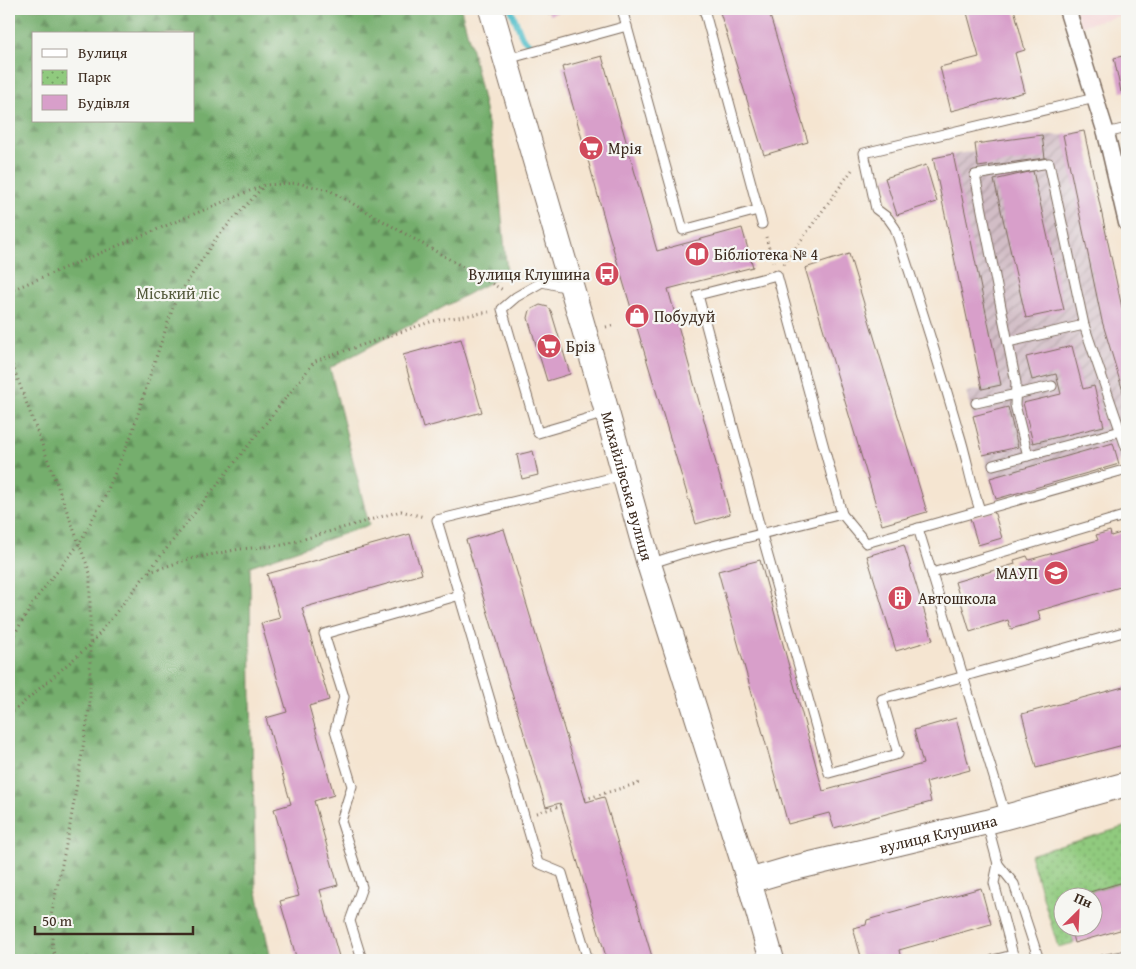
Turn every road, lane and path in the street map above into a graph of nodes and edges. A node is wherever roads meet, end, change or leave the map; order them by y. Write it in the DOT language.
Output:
graph roads {
  1 [pos="491,9"];
  2 [pos="622,9"];
  3 [pos="704,9"];
  4 [pos="1067,9"];
  5 [pos="627,26"];
  6 [pos="504,60"];
  7 [pos="1095,98"];
  8 [pos="1127,128"];
  9 [pos="1106,134"];
  10 [pos="864,153"];
  11 [pos="264,185"];
  12 [pos="758,210"];
  13 [pos="1127,223"];
  14 [pos="762,224"];
  15 [pos="776,275"];
  16 [pos="571,289"];
  17 [pos="9,291"];
  18 [pos="516,298"];
  19 [pos="502,309"];
  20 [pos="615,325"];
  21 [pos="1084,325"];
  22 [pos="605,327"];
  23 [pos="1008,342"];
  24 [pos="9,356"];
  25 [pos="1052,386"];
  26 [pos="1016,394"];
  27 [pos="976,403"];
  28 [pos="607,413"];
  29 [pos="1121,431"];
  30 [pos="1127,450"];
  31 [pos="1028,456"];
  32 [pos="993,465"];
  33 [pos="1127,468"];
  34 [pos="625,474"];
  35 [pos="980,510"];
  36 [pos="842,514"];
  37 [pos="1127,515"];
  38 [pos="437,520"];
  39 [pos="918,528"];
  40 [pos="762,535"];
  41 [pos="79,544"];
  42 [pos="649,564"];
  43 [pos="147,572"];
  44 [pos="932,573"];
  45 [pos="460,595"];
  46 [pos="1127,631"];
  47 [pos="9,643"];
  48 [pos="91,644"];
  49 [pos="964,676"];
  50 [pos="9,715"];
  51 [pos="639,783"];
  52 [pos="1127,784"];
  53 [pos="585,799"];
  54 [pos="560,806"];
  55 [pos="525,817"];
  56 [pos="996,820"];
  57 [pos="998,864"];
  58 [pos="749,881"];
  59 [pos="1127,955"];
  60 [pos="60,960"];
  61 [pos="362,960"];
  62 [pos="588,960"];
  63 [pos="772,960"];
  64 [pos="993,960"];
  65 [pos="1039,960"];
  66 [pos="1103,960"];
  1 -- 6 [label="main road, Михайлівська вулиця"];
  2 -- 5 [label="lane"];
  3 -- 12 [label="lane"];
  4 -- 7 [label="street"];
  5 -- 6 [label="lane"];
  5 -- 12 [label="lane"];
  6 -- 16 [label="main road, Михайлівська вулиця"];
  7 -- 9 [label="street"];
  7 -- 10 [label="lane"];
  8 -- 9 [label="lane"];
  9 -- 13 [label="street"];
  10 -- 15 [label="path"];
  10 -- 35 [label="lane"];
  11 -- 17 [label="path"];
  11 -- 18 [label="path"];
  11 -- 41 [label="path"];
  12 -- 14 [label="lane"];
  14 -- 15 [label="path"];
  15 -- 36 [label="lane"];
  15 -- 40 [label="lane"];
  16 -- 18 [label="lane"];
  16 -- 28 [label="main road, Михайлівська вулиця"];
  18 -- 19 [label="lane"];
  19 -- 28 [label="lane"];
  19 -- 43 [label="path"];
  20 -- 22 [label="path"];
  21 -- 23 [label="lane"];
  21 -- 23 [label="lane"];
  21 -- 29 [label="lane"];
  23 -- 26 [label="lane"];
  24 -- 41 [label="path"];
  25 -- 26 [label="lane"];
  26 -- 27 [label="lane"];
  26 -- 31 [label="lane"];
  28 -- 34 [label="main road, Михайлівська вулиця"];
  29 -- 30 [label="lane"];
  29 -- 31 [label="lane"];
  31 -- 32 [label="lane"];
  33 -- 35 [label="lane"];
  34 -- 38 [label="lane"];
  34 -- 42 [label="main road, Михайлівська вулиця"];
  35 -- 39 [label="lane"];
  36 -- 39 [label="lane"];
  36 -- 40 [label="lane"];
  37 -- 44 [label="lane"];
  38 -- 43 [label="path"];
  38 -- 45 [label="lane"];
  39 -- 44 [label="lane"];
  40 -- 42 [label="lane"];
  40 -- 49 [label="lane"];
  41 -- 47 [label="path"];
  41 -- 48 [label="path"];
  42 -- 58 [label="main road, Михайлівська вулиця"];
  43 -- 48 [label="path"];
  44 -- 49 [label="lane"];
  45 -- 55 [label="lane"];
  45 -- 61 [label="lane"];
  46 -- 49 [label="lane"];
  48 -- 50 [label="path"];
  48 -- 60 [label="path"];
  49 -- 56 [label="lane"];
  51 -- 53 [label="path"];
  52 -- 56 [label="main road, вулиця Клушина"];
  54 -- 55 [label="path"];
  55 -- 62 [label="lane"];
  56 -- 57 [label="lane"];
  56 -- 58 [label="main road, вулиця Клушина"];
  57 -- 64 [label="lane"];
  57 -- 65 [label="lane"];
  58 -- 63 [label="main road, Михайлівська вулиця"];
  59 -- 66 [label="lane"];
}
